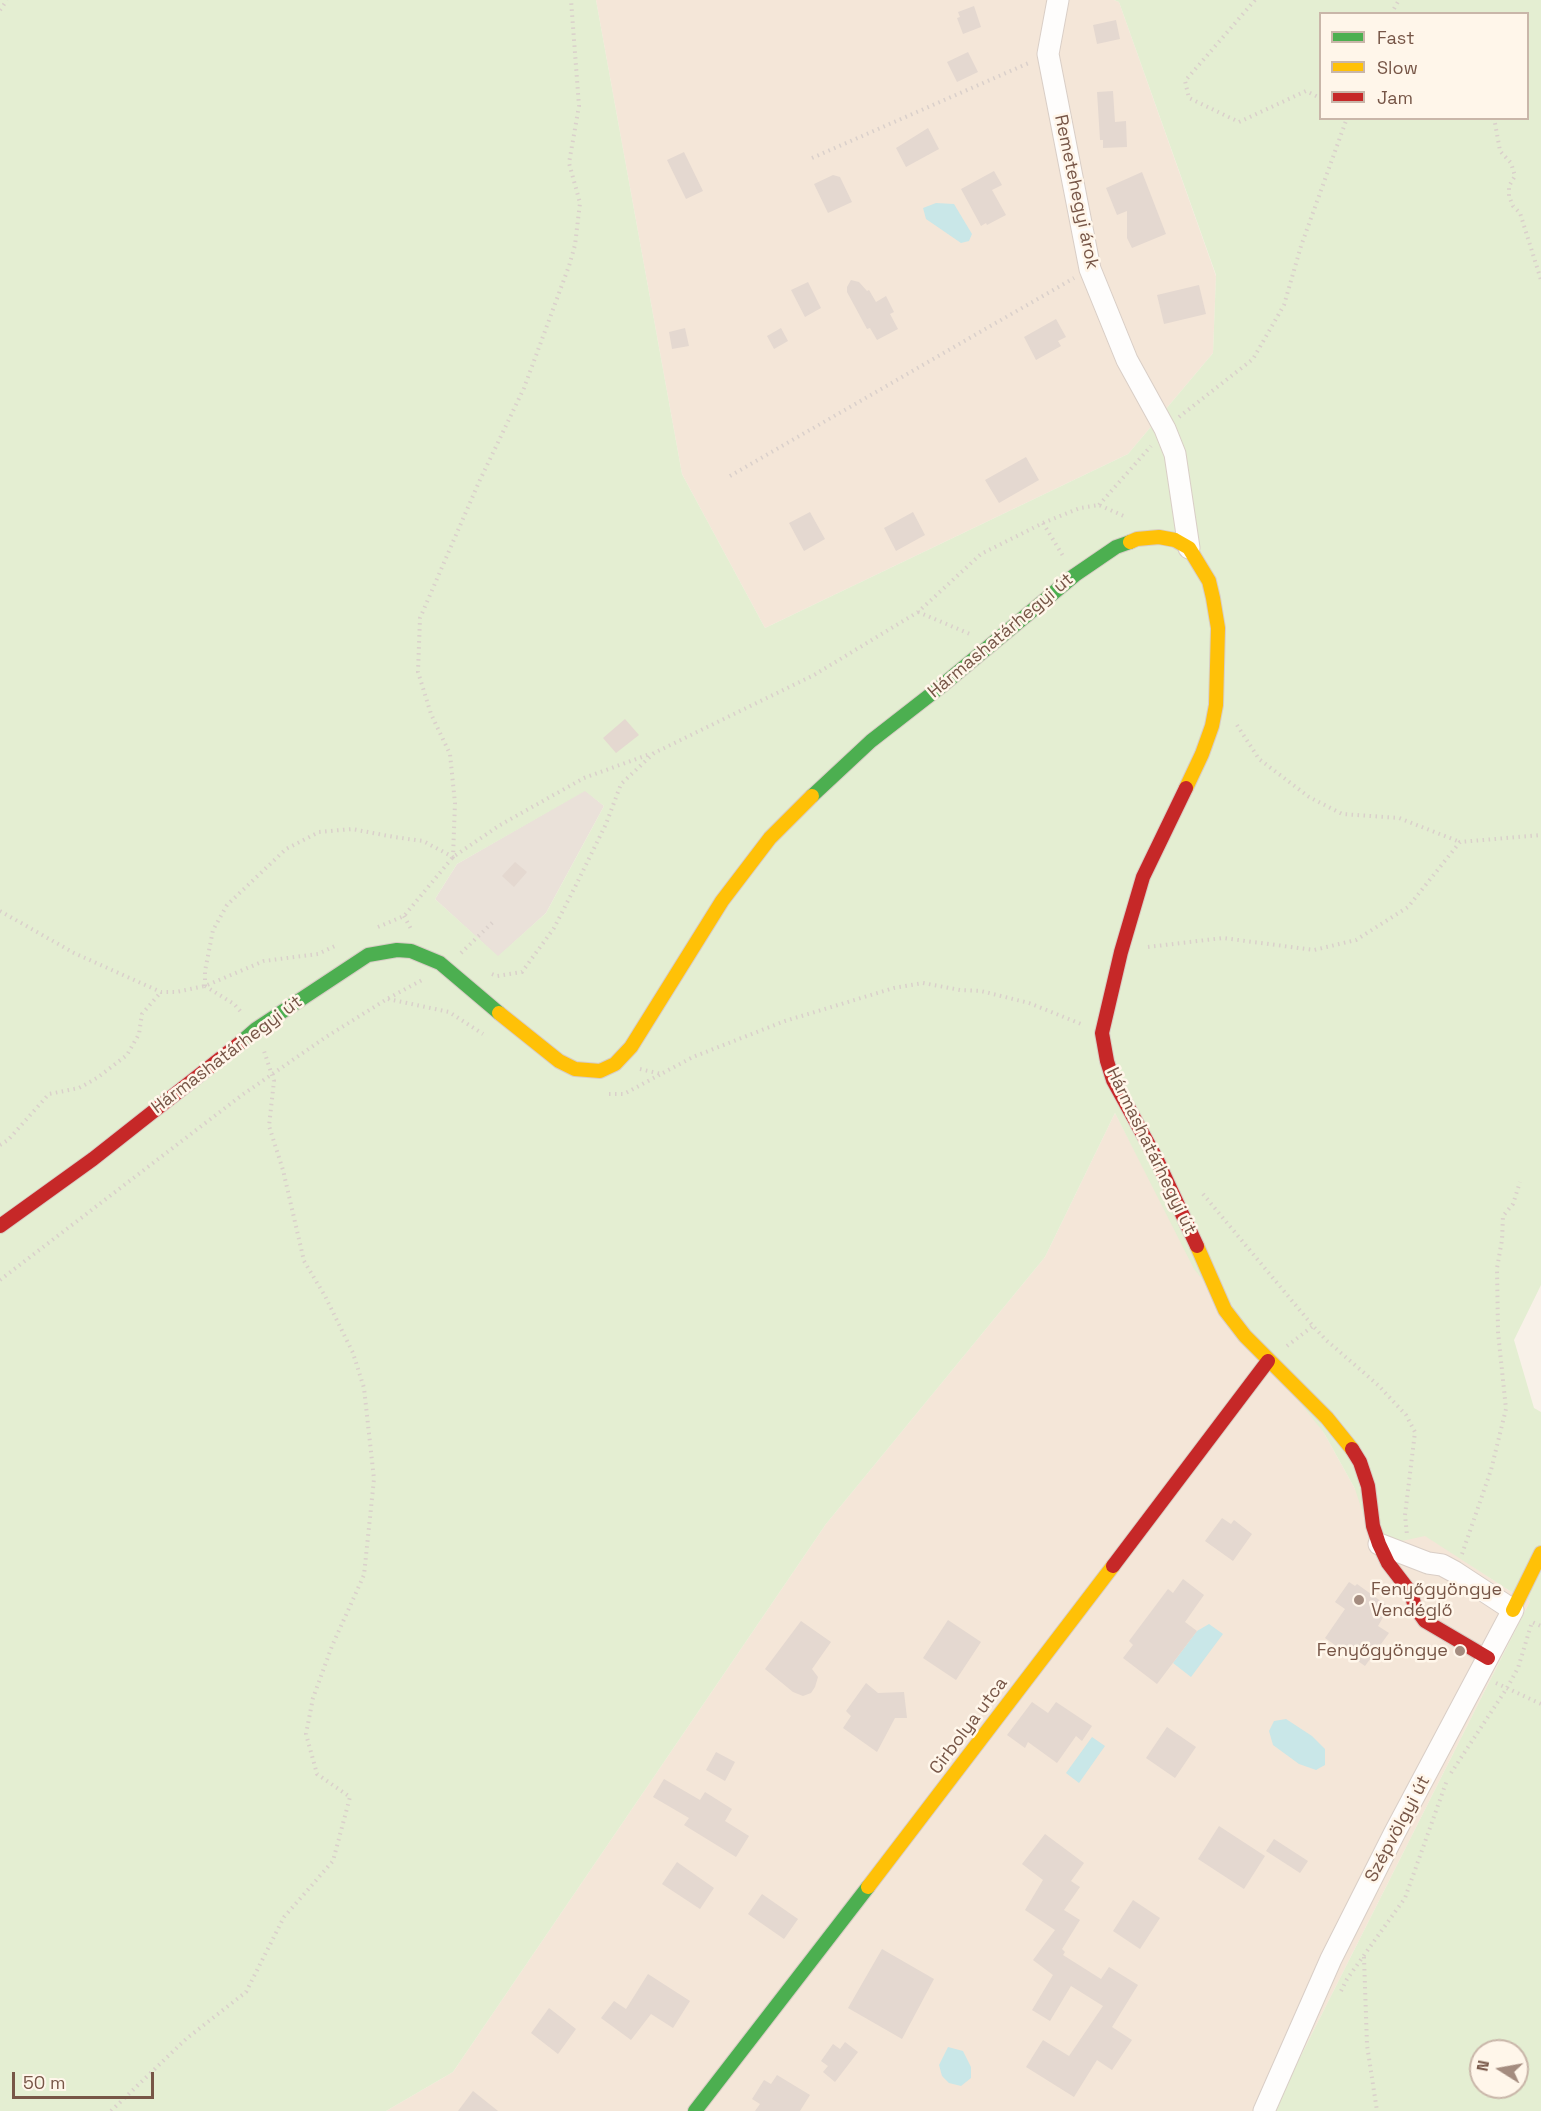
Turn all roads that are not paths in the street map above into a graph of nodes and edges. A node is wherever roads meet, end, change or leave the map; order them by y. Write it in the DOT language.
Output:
graph roads {
  1 [pos="1058,0"];
  2 [pos="1188,548"];
  3 [pos="0,1226"];
  4 [pos="1268,1361"];
  5 [pos="1379,1544"];
  6 [pos="1541,1552"];
  7 [pos="1513,1610"];
  8 [pos="1484,1667"];
  9 [pos="695,2111"];
  10 [pos="1264,2111"];
  1 -- 2 [label="street, Remetehegyi árok"];
  2 -- 3 [label="street, Hármashatárhegyi út"];
  2 -- 4 [label="street, Hármashatárhegyi út"];
  4 -- 5 [label="street, Hármashatárhegyi út"];
  4 -- 9 [label="street, Cirbolya utca"];
  5 -- 7 [label="street"];
  5 -- 8 [label="street, Hármashatárhegyi út"];
  6 -- 7 [label="street, Szépvölgyi út"];
  7 -- 8 [label="street, Szépvölgyi út"];
  8 -- 10 [label="street, Szépvölgyi út"];
}
